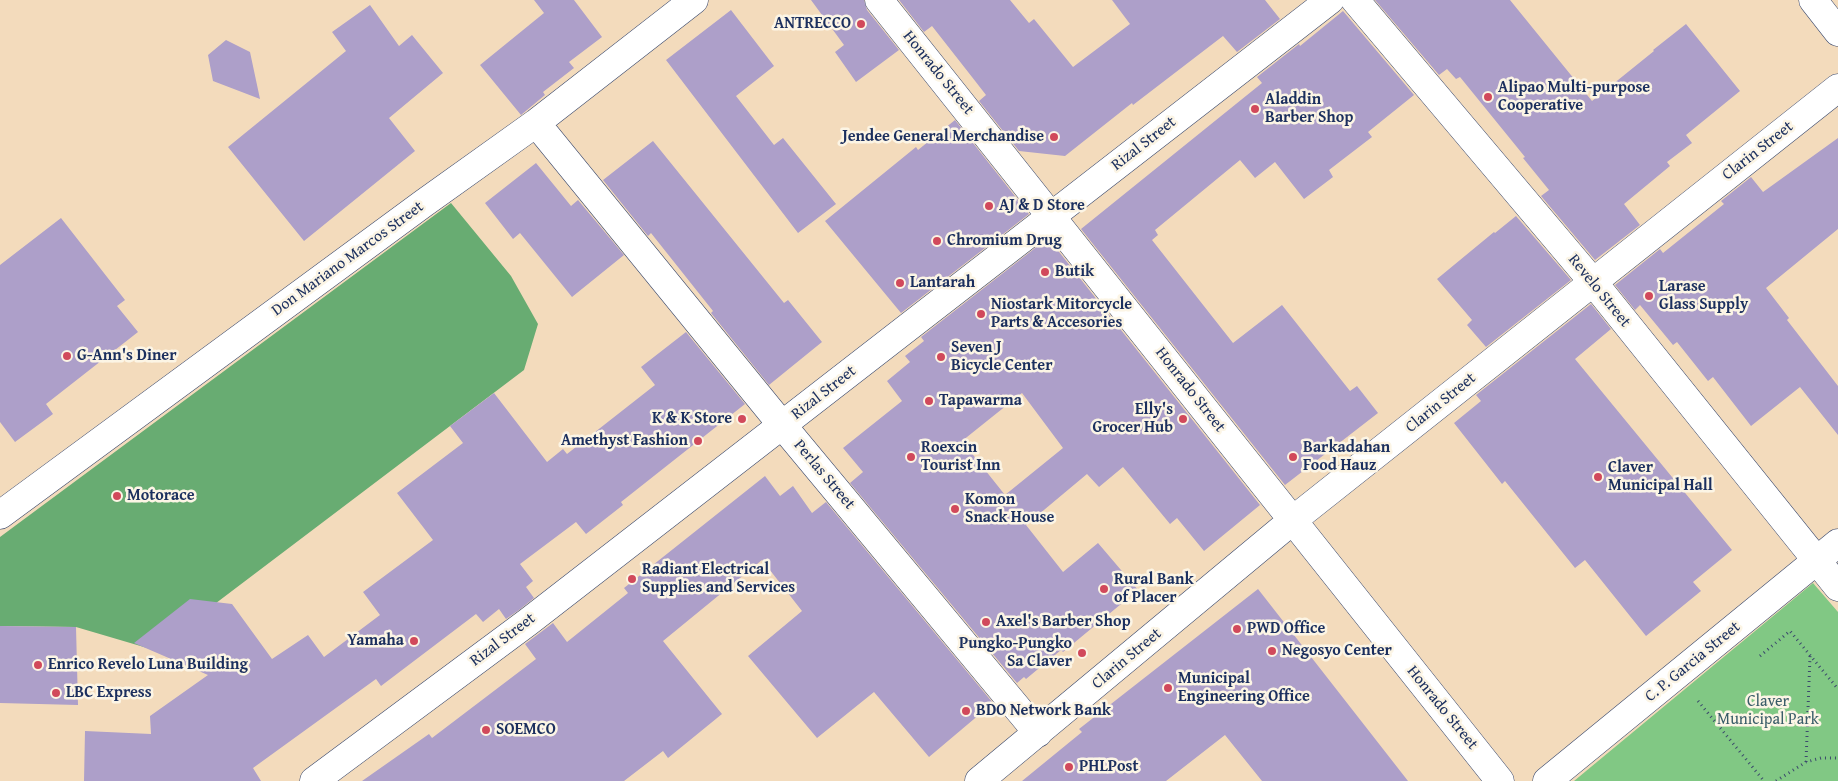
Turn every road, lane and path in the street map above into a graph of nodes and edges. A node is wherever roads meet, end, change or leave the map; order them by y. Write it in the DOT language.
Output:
graph roads {
  1 [pos="694,0"];
  2 [pos="879,0"];
  3 [pos="1330,0"];
  4 [pos="1356,0"];
  5 [pos="1813,0"];
  6 [pos="1838,32"];
  7 [pos="1838,88"];
  8 [pos="536,123"];
  9 [pos="1052,216"];
  10 [pos="1593,282"];
  11 [pos="782,426"];
  12 [pos="0,515"];
  13 [pos="1293,520"];
  14 [pos="1838,544"];
  15 [pos="1816,560"];
  16 [pos="1838,587"];
  17 [pos="1790,631"];
  18 [pos="1810,655"];
  19 [pos="1676,676"];
  20 [pos="1838,688"];
  21 [pos="1038,733"];
  22 [pos="1838,758"];
  23 [pos="1806,762"];
  24 [pos="314,781"];
  25 [pos="979,781"];
  26 [pos="1500,781"];
  27 [pos="1548,781"];
  28 [pos="1764,781"];
  29 [pos="1776,781"];
  1 -- 8 [label="street, Don Mariano Marcos Street"];
  2 -- 9 [label="street, Honrado Street"];
  3 -- 9 [label="street, Rizal Street"];
  4 -- 10 [label="street, Revelo Street"];
  5 -- 6 [label="street"];
  7 -- 10 [label="street, Clarin Street"];
  8 -- 11 [label="street, Perlas Street"];
  8 -- 12 [label="street, Don Mariano Marcos Street"];
  9 -- 11 [label="street, Rizal Street"];
  9 -- 13 [label="street, Honrado Street"];
  10 -- 13 [label="street, Clarin Street"];
  10 -- 15 [label="street, Revelo Street"];
  11 -- 21 [label="street, Perlas Street"];
  11 -- 24 [label="street, Rizal Street"];
  13 -- 21 [label="street, Clarin Street"];
  13 -- 26 [label="street, Honrado Street"];
  14 -- 15 [label="street, C. P. Garcia Street"];
  15 -- 16 [label="street, Revelo Street"];
  15 -- 19 [label="street, C. P. Garcia Street"];
  17 -- 18 [label="path"];
  18 -- 20 [label="path"];
  18 -- 23 [label="path"];
  19 -- 27 [label="street, C. P. Garcia Street"];
  19 -- 28 [label="path"];
  21 -- 25 [label="street, Clarin Street"];
  22 -- 23 [label="path"];
  23 -- 29 [label="path"];
}
